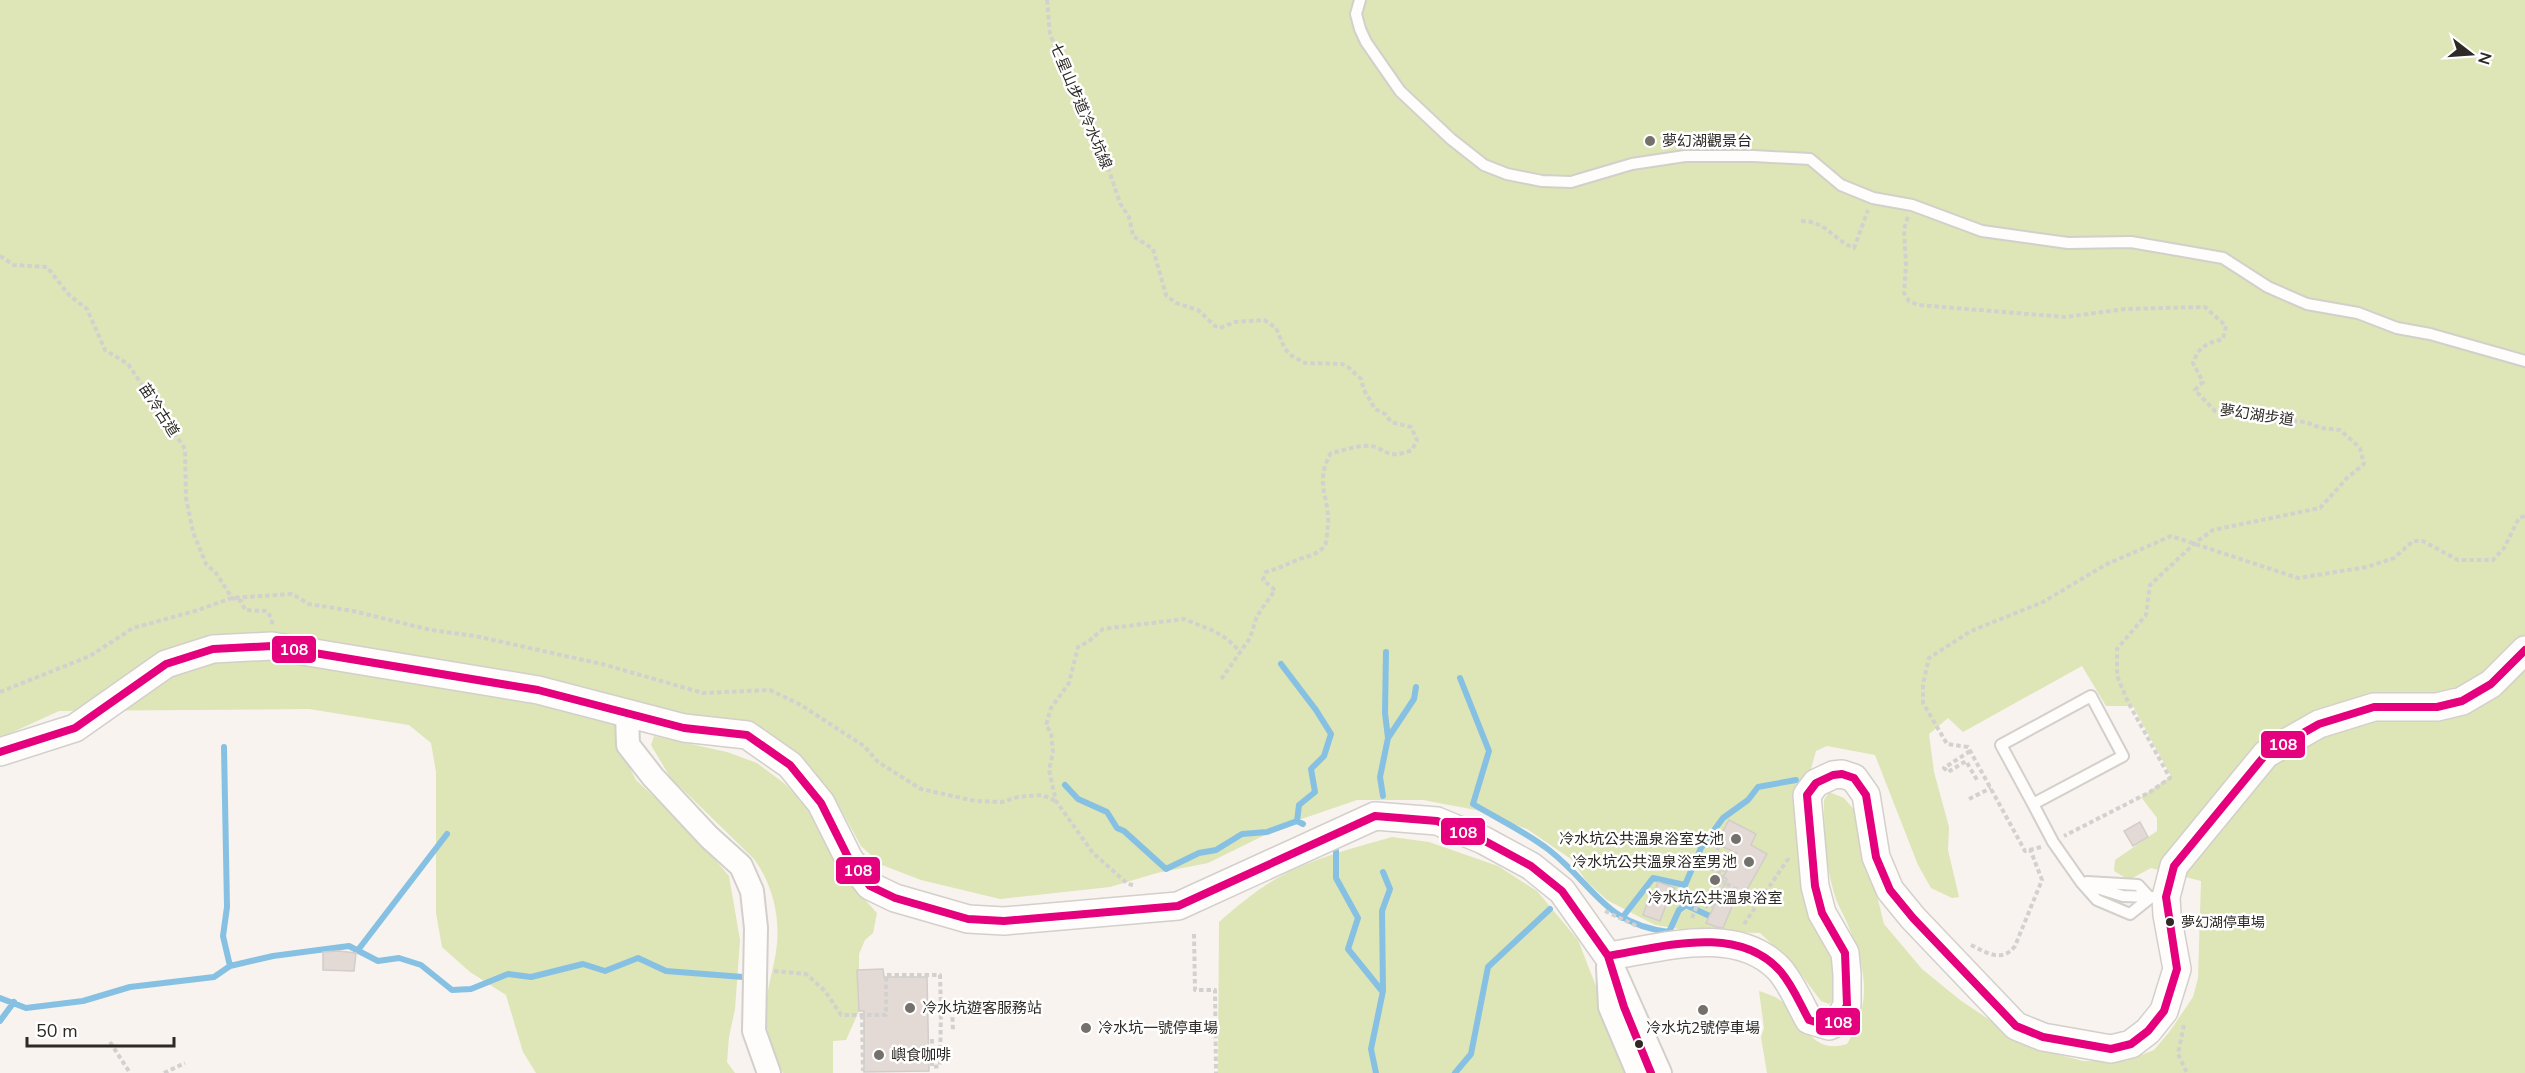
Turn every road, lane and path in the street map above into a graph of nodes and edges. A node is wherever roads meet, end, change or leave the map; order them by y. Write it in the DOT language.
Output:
graph roads {
  1 [pos="1047,0"];
  2 [pos="1360,0"];
  3 [pos="1873,198"];
  4 [pos="1912,205"];
  5 [pos="1801,220"];
  6 [pos="0,256"];
  7 [pos="2525,361"];
  8 [pos="2525,516"];
  9 [pos="2195,543"];
  10 [pos="272,632"];
  11 [pos="2525,650"];
  12 [pos="1240,651"];
  13 [pos="1220,681"];
  14 [pos="627,714"];
  15 [pos="0,752"];
  16 [pos="1971,752"];
  17 [pos="1977,780"];
  18 [pos="1991,788"];
  19 [pos="1969,799"];
  20 [pos="2033,804"];
  21 [pos="2064,836"];
  22 [pos="1719,846"];
  23 [pos="1788,847"];
  24 [pos="1720,879"];
  25 [pos="2081,882"];
  26 [pos="1141,888"];
  27 [pos="2158,897"];
  28 [pos="1760,902"];
  29 [pos="1710,908"];
  30 [pos="1602,909"];
  31 [pos="1693,916"];
  32 [pos="1706,919"];
  33 [pos="1642,928"];
  34 [pos="1740,930"];
  35 [pos="1194,934"];
  36 [pos="1964,940"];
  37 [pos="1608,956"];
  38 [pos="940,1010"];
  39 [pos="841,1015"];
  40 [pos="862,1015"];
  41 [pos="952,1030"];
  42 [pos="932,1039"];
  43 [pos="110,1042"];
  44 [pos="185,1063"];
  45 [pos="863,1071"];
  46 [pos="130,1073"];
  47 [pos="164,1073"];
  48 [pos="769,1073"];
  49 [pos="1216,1073"];
  50 [pos="1638,1073"];
  51 [pos="1651,1073"];
  52 [pos="1660,1073"];
  1 -- 12 [label="path, 七星山步道冷水坑線"];
  2 -- 3 [label="lane"];
  3 -- 4 [label="lane"];
  3 -- 5 [label="path"];
  4 -- 7 [label="lane"];
  4 -- 9 [label="path, 夢幻湖步道"];
  6 -- 10 [label="path, 苗冷古道"];
  8 -- 9 [label="path"];
  9 -- 16 [label="path"];
  9 -- 21 [label="path, 夢幻湖步道"];
  11 -- 27 [label="street"];
  12 -- 13 [label="path"];
  12 -- 26 [label="path"];
  14 -- 15 [label="street"];
  14 -- 37 [label="street"];
  14 -- 48 [label="street"];
  16 -- 17 [label="path"];
  16 -- 18 [label="path"];
  18 -- 19 [label="path"];
  18 -- 36 [label="path"];
  20 -- 20 [label="lane"];
  20 -- 25 [label="lane"];
  22 -- 24 [label="path"];
  23 -- 28 [label="path"];
  24 -- 28 [label="path"];
  24 -- 29 [label="path"];
  25 -- 27 [label="lane"];
  25 -- 27 [label="lane"];
  27 -- 37 [label="street"];
  28 -- 34 [label="path"];
  29 -- 31 [label="path"];
  29 -- 32 [label="path"];
  30 -- 33 [label="path"];
  35 -- 49 [label="path"];
  37 -- 50 [label="street"];
  37 -- 51 [label="street"];
  37 -- 52 [label="street"];
  38 -- 40 [label="path"];
  38 -- 41 [label="path"];
  38 -- 42 [label="path"];
  39 -- 40 [label="path"];
  40 -- 45 [label="path"];
  43 -- 46 [label="path"];
  44 -- 47 [label="path"];
}
